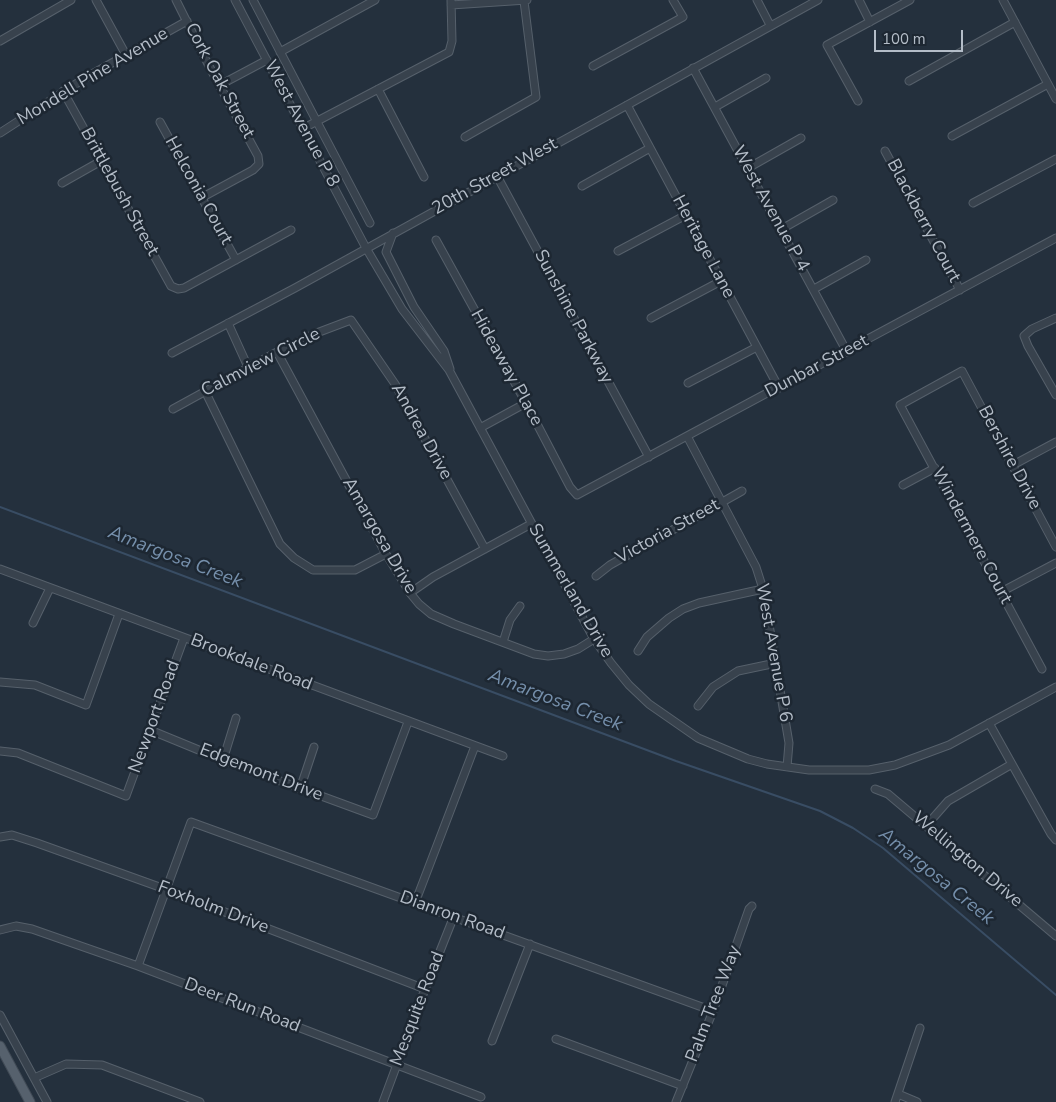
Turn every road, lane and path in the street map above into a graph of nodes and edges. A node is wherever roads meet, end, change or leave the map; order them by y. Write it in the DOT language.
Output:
graph roads {
  1 [pos="71,0"];
  2 [pos="96,0"];
  3 [pos="176,0"];
  4 [pos="235,0"];
  5 [pos="253,0"];
  6 [pos="374,0"];
  7 [pos="526,0"];
  8 [pos="673,0"];
  9 [pos="757,0"];
  10 [pos="818,0"];
  11 [pos="859,0"];
  12 [pos="910,0"];
  13 [pos="1003,0"];
  14 [pos="451,3"];
  15 [pos="187,21"];
  16 [pos="870,22"];
  17 [pos="1015,22"];
  18 [pos="770,25"];
  19 [pos="0,41"];
  20 [pos="280,52"];
  21 [pos="126,55"];
  22 [pos="267,60"];
  23 [pos="593,66"];
  24 [pos="693,68"];
  25 [pos="766,78"];
  26 [pos="909,81"];
  27 [pos="1048,84"];
  28 [pos="220,85"];
  29 [pos="378,89"];
  30 [pos="63,91"];
  31 [pos="1056,99"];
  32 [pos="858,101"];
  33 [pos="627,105"];
  34 [pos="715,108"];
  35 [pos="160,122"];
  36 [pos="316,122"];
  37 [pos="304,128"];
  38 [pos="0,133"];
  39 [pos="952,136"];
  40 [pos="464,137"];
  41 [pos="800,138"];
  42 [pos="650,148"];
  43 [pos="885,151"];
  44 [pos="1056,159"];
  45 [pos="101,161"];
  46 [pos="748,168"];
  47 [pos="497,176"];
  48 [pos="424,177"];
  49 [pos="62,183"];
  50 [pos="582,186"];
  51 [pos="201,198"];
  52 [pos="833,200"];
  53 [pos="974,203"];
  54 [pos="686,215"];
  55 [pos="370,223"];
  56 [pos="291,230"];
  57 [pos="780,230"];
  58 [pos="393,233"];
  59 [pos="1056,238"];
  60 [pos="436,240"];
  61 [pos="366,248"];
  62 [pos="618,251"];
  63 [pos="236,260"];
  64 [pos="866,260"];
  65 [pos="721,281"];
  66 [pos="814,289"];
  67 [pos="960,290"];
  68 [pos="651,318"];
  69 [pos="1056,318"];
  70 [pos="351,320"];
  71 [pos="228,324"];
  72 [pos="757,347"];
  73 [pos="278,352"];
  74 [pos="847,352"];
  75 [pos="172,353"];
  76 [pos="248,367"];
  77 [pos="452,377"];
  78 [pos="688,383"];
  79 [pos="779,388"];
  80 [pos="205,391"];
  81 [pos="1056,395"];
  82 [pos="526,404"];
  83 [pos="900,404"];
  84 [pos="173,409"];
  85 [pos="480,428"];
  86 [pos="687,436"];
  87 [pos="1056,442"];
  88 [pos="649,457"];
  89 [pos="1013,465"];
  90 [pos="935,468"];
  91 [pos="903,485"];
  92 [pos="742,491"];
  93 [pos="577,495"];
  94 [pos="722,502"];
  95 [pos="531,524"];
  96 [pos="1056,546"];
  97 [pos="485,549"];
  98 [pos="386,554"];
  99 [pos="1056,563"];
  100 [pos="0,569"];
  101 [pos="596,576"];
  102 [pos="50,588"];
  103 [pos="763,589"];
  104 [pos="1001,592"];
  105 [pos="410,594"];
  106 [pos="520,606"];
  107 [pos="119,614"];
  108 [pos="33,623"];
  109 [pos="184,638"];
  110 [pos="594,639"];
  111 [pos="503,642"];
  112 [pos="638,651"];
  113 [pos="776,663"];
  114 [pos="1042,669"];
  115 [pos="0,682"];
  116 [pos="1056,688"];
  117 [pos="698,706"];
  118 [pos="236,718"];
  119 [pos="408,722"];
  120 [pos="990,723"];
  121 [pos="150,730"];
  122 [pos="474,746"];
  123 [pos="314,747"];
  124 [pos="0,751"];
  125 [pos="503,756"];
  126 [pos="223,760"];
  127 [pos="1012,764"];
  128 [pos="787,767"];
  129 [pos="300,788"];
  130 [pos="875,789"];
  131 [pos="926,826"];
  132 [pos="0,836"];
  133 [pos="1056,840"];
  134 [pos="165,890"];
  135 [pos="414,903"];
  136 [pos="752,906"];
  137 [pos="454,916"];
  138 [pos="0,930"];
  139 [pos="1056,936"];
  140 [pos="530,944"];
  141 [pos="138,966"];
  142 [pos="424,989"];
  143 [pos="713,1011"];
  144 [pos="0,1015"];
  145 [pos="920,1028"];
  146 [pos="556,1038"];
  147 [pos="492,1041"];
  148 [pos="0,1046"];
  149 [pos="397,1065"];
  150 [pos="34,1078"];
  151 [pos="683,1086"];
  152 [pos="898,1094"];
  153 [pos="481,1097"];
  154 [pos="197,1101"];
  155 [pos="30,1102"];
  156 [pos="47,1102"];
  157 [pos="383,1102"];
  158 [pos="676,1102"];
  159 [pos="895,1102"];
  160 [pos="918,1102"];
  1 -- 19 [label="street"];
  2 -- 21 [label="street"];
  3 -- 15 [label="street, Cork Oak Street"];
  4 -- 22 [label="street, West Avenue P 8"];
  5 -- 20 [label="street, West Avenue P 8"];
  6 -- 20 [label="street"];
  7 -- 14 [label="street"];
  7 -- 40 [label="street"];
  8 -- 23 [label="street"];
  9 -- 18 [label="street"];
  10 -- 18 [label="street, 20th Street West"];
  11 -- 16 [label="street"];
  12 -- 16 [label="street"];
  13 -- 17 [label="street"];
  14 -- 29 [label="street"];
  15 -- 21 [label="street, Mondell Pine Avenue"];
  15 -- 28 [label="street, Cork Oak Street"];
  16 -- 32 [label="street"];
  17 -- 26 [label="street"];
  17 -- 27 [label="street"];
  18 -- 24 [label="street, 20th Street West"];
  20 -- 36 [label="street, West Avenue P 8"];
  21 -- 30 [label="street, Mondell Pine Avenue"];
  22 -- 28 [label="street"];
  22 -- 37 [label="street, West Avenue P 8"];
  24 -- 33 [label="street, 20th Street West"];
  24 -- 34 [label="street, West Avenue P 4"];
  25 -- 34 [label="street"];
  27 -- 31 [label="street"];
  27 -- 39 [label="street"];
  28 -- 51 [label="street, Cork Oak Street"];
  29 -- 36 [label="street"];
  29 -- 48 [label="street"];
  30 -- 38 [label="street, Mondell Pine Avenue"];
  30 -- 45 [label="street, Brittlebush Street"];
  33 -- 42 [label="street, Heritage Lane"];
  33 -- 47 [label="street, 20th Street West"];
  34 -- 46 [label="street, West Avenue P 4"];
  35 -- 51 [label="street, Helconia Court"];
  36 -- 37 [label="street"];
  36 -- 55 [label="street, West Avenue P 8"];
  37 -- 61 [label="street, West Avenue P 8"];
  41 -- 46 [label="street"];
  42 -- 50 [label="street"];
  42 -- 54 [label="street, Heritage Lane"];
  43 -- 67 [label="street, Blackberry Court"];
  44 -- 53 [label="street"];
  45 -- 49 [label="street"];
  45 -- 63 [label="street, Brittlebush Street"];
  46 -- 57 [label="street, West Avenue P 4"];
  47 -- 58 [label="street, 20th Street West"];
  47 -- 88 [label="street, Sunshine Parkway"];
  51 -- 63 [label="street, Helconia Court"];
  52 -- 57 [label="street"];
  54 -- 62 [label="street"];
  54 -- 65 [label="street, Heritage Lane"];
  56 -- 63 [label="street"];
  57 -- 66 [label="street, West Avenue P 4"];
  58 -- 61 [label="street, 20th Street West"];
  58 -- 77 [label="street"];
  59 -- 67 [label="street, Dunbar Street"];
  60 -- 82 [label="street, Hideaway Place"];
  61 -- 71 [label="street, 20th Street West"];
  61 -- 77 [label="street, Summerland Drive"];
  64 -- 66 [label="street"];
  65 -- 68 [label="street"];
  65 -- 72 [label="street, Heritage Lane"];
  66 -- 74 [label="street, West Avenue P 4"];
  67 -- 74 [label="street, Dunbar Street"];
  69 -- 81 [label="street"];
  70 -- 73 [label="street, Calmview Circle"];
  70 -- 97 [label="street, Andrea Drive"];
  71 -- 75 [label="street, 20th Street West"];
  71 -- 76 [label="street"];
  72 -- 78 [label="street"];
  72 -- 79 [label="street, Heritage Lane"];
  73 -- 76 [label="street, Calmview Circle"];
  73 -- 98 [label="street, Amargosa Drive"];
  74 -- 79 [label="street, Dunbar Street"];
  76 -- 80 [label="street, Calmview Circle"];
  77 -- 85 [label="street, Summerland Drive"];
  79 -- 86 [label="street, Dunbar Street"];
  80 -- 84 [label="street, Calmview Circle"];
  80 -- 98 [label="street"];
  82 -- 85 [label="street"];
  82 -- 93 [label="street, Hideaway Place"];
  83 -- 89 [label="street, Bershire Drive"];
  83 -- 90 [label="street, Windermere Court"];
  85 -- 95 [label="street, Summerland Drive"];
  86 -- 88 [label="street, Dunbar Street"];
  86 -- 94 [label="street, West Avenue P 6"];
  87 -- 89 [label="street"];
  88 -- 93 [label="street, Dunbar Street"];
  89 -- 96 [label="street, Bershire Drive"];
  90 -- 91 [label="street"];
  90 -- 104 [label="street, Windermere Court"];
  92 -- 94 [label="street, Victoria Street"];
  94 -- 101 [label="street, Victoria Street"];
  94 -- 103 [label="street, West Avenue P 6"];
  95 -- 97 [label="street"];
  95 -- 110 [label="street, Summerland Drive"];
  97 -- 105 [label="street"];
  98 -- 105 [label="street, Amargosa Drive"];
  99 -- 104 [label="street"];
  100 -- 102 [label="street, Brookdale Road"];
  102 -- 107 [label="street, Brookdale Road"];
  102 -- 108 [label="street"];
  103 -- 112 [label="street"];
  103 -- 113 [label="street, West Avenue P 6"];
  104 -- 114 [label="street, Windermere Court"];
  105 -- 111 [label="street, Amargosa Drive"];
  106 -- 111 [label="street"];
  107 -- 109 [label="street, Brookdale Road"];
  107 -- 115 [label="street"];
  109 -- 119 [label="street, Brookdale Road"];
  109 -- 121 [label="street, Newport Road"];
  110 -- 111 [label="street, Amargosa Drive"];
  110 -- 128 [label="street, Summerland Drive"];
  113 -- 117 [label="street"];
  113 -- 128 [label="street, West Avenue P 6"];
  116 -- 120 [label="street, Summerland Drive"];
  118 -- 126 [label="street"];
  119 -- 122 [label="street, Brookdale Road"];
  119 -- 129 [label="street, Edgemont Drive"];
  120 -- 127 [label="street"];
  120 -- 128 [label="street, Summerland Drive"];
  121 -- 124 [label="street, Newport Road"];
  121 -- 126 [label="street, Edgemont Drive"];
  122 -- 125 [label="street, Brookdale Road"];
  122 -- 135 [label="street"];
  123 -- 129 [label="street"];
  126 -- 129 [label="street, Edgemont Drive"];
  127 -- 131 [label="street"];
  127 -- 133 [label="street"];
  130 -- 131 [label="street, Wellington Drive"];
  131 -- 139 [label="street, Wellington Drive"];
  132 -- 134 [label="street, Foxholm Drive"];
  134 -- 135 [label="street, Dianron Road"];
  134 -- 141 [label="street"];
  134 -- 142 [label="street, Foxholm Drive"];
  135 -- 137 [label="street, Dianron Road"];
  136 -- 143 [label="street, Palm Tree Way"];
  137 -- 140 [label="street, Dianron Road"];
  137 -- 142 [label="street, Mesquite Road"];
  138 -- 141 [label="street, Deer Run Road"];
  140 -- 143 [label="street, Dianron Road"];
  140 -- 147 [label="street"];
  141 -- 149 [label="street, Deer Run Road"];
  142 -- 149 [label="street, Mesquite Road"];
  143 -- 151 [label="street, Palm Tree Way"];
  144 -- 150 [label="street"];
  145 -- 152 [label="street"];
  146 -- 151 [label="street"];
  148 -- 155 [label="main road"];
  149 -- 153 [label="street, Deer Run Road"];
  149 -- 157 [label="street, Mesquite Road"];
  150 -- 154 [label="street"];
  150 -- 156 [label="street"];
  151 -- 158 [label="street, Palm Tree Way"];
  152 -- 159 [label="street"];
  152 -- 160 [label="street"];
}
